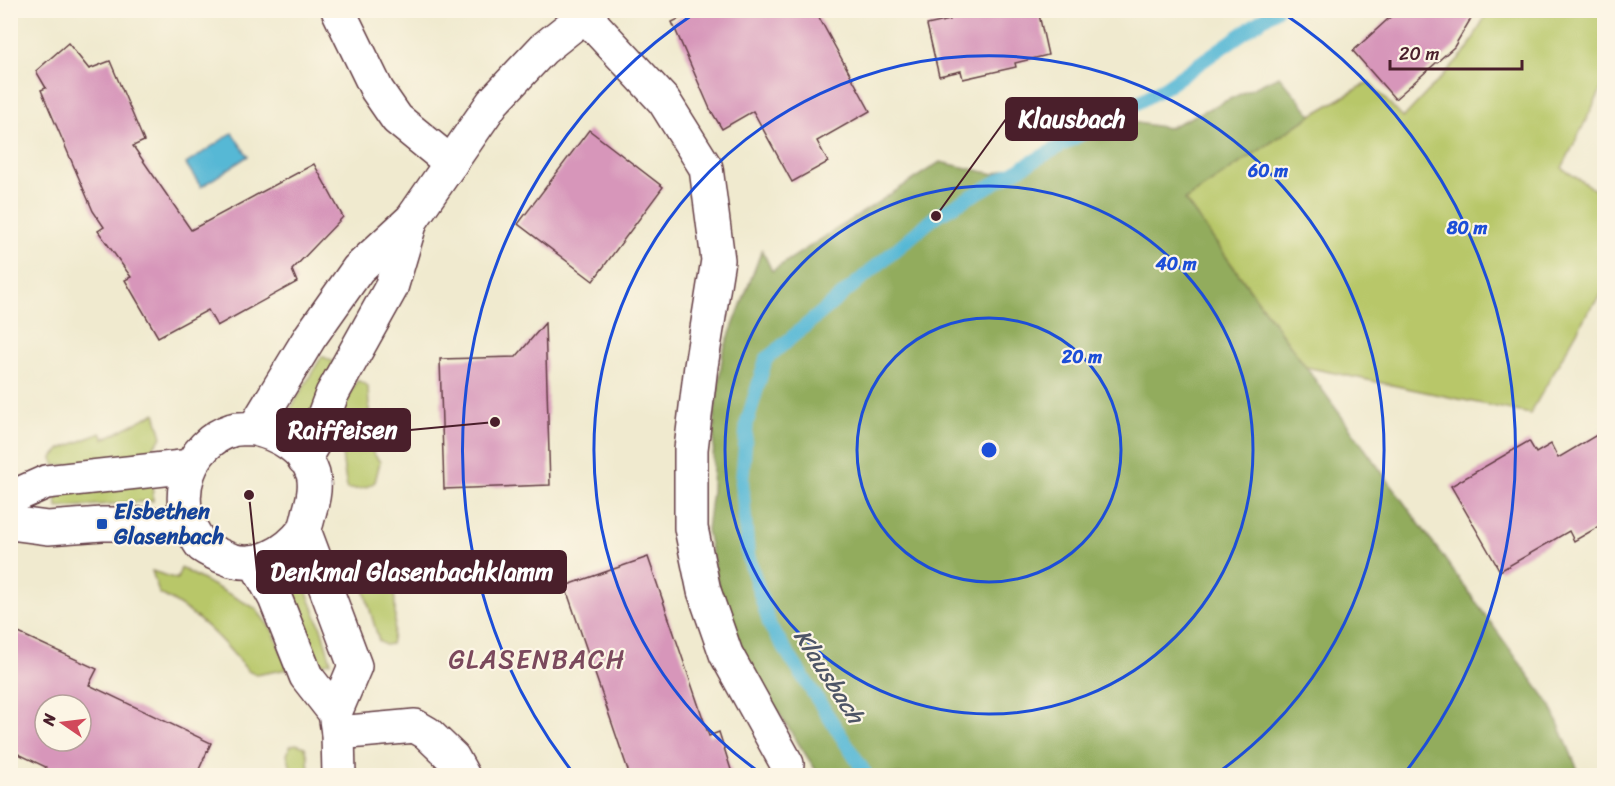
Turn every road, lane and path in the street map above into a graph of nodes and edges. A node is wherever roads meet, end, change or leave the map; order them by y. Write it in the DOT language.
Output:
graph roads {
  1 [pos="338,10"];
  2 [pos="588,13"];
  3 [pos="451,162"];
  4 [pos="411,219"];
  5 [pos="254,429"];
  6 [pos="304,459"];
  7 [pos="191,466"];
  8 [pos="10,498"];
  9 [pos="10,523"];
  10 [pos="188,524"];
  11 [pos="304,530"];
  12 [pos="255,562"];
  13 [pos="337,723"];
  14 [pos="787,764"];
  15 [pos="339,776"];
  16 [pos="463,776"];
  1 -- 3 [label="main road"];
  2 -- 3 [label="main road"];
  2 -- 14 [label="main road"];
  3 -- 4 [label="main road"];
  4 -- 5 [label="main road"];
  4 -- 6 [label="main road"];
  5 -- 6 [label="main road"];
  5 -- 7 [label="main road"];
  6 -- 11 [label="main road"];
  7 -- 8 [label="main road"];
  7 -- 10 [label="main road"];
  9 -- 10 [label="main road"];
  10 -- 12 [label="main road"];
  11 -- 12 [label="main road"];
  11 -- 13 [label="main road"];
  12 -- 13 [label="main road"];
  13 -- 15 [label="main road"];
  13 -- 16 [label="main road"];
}
